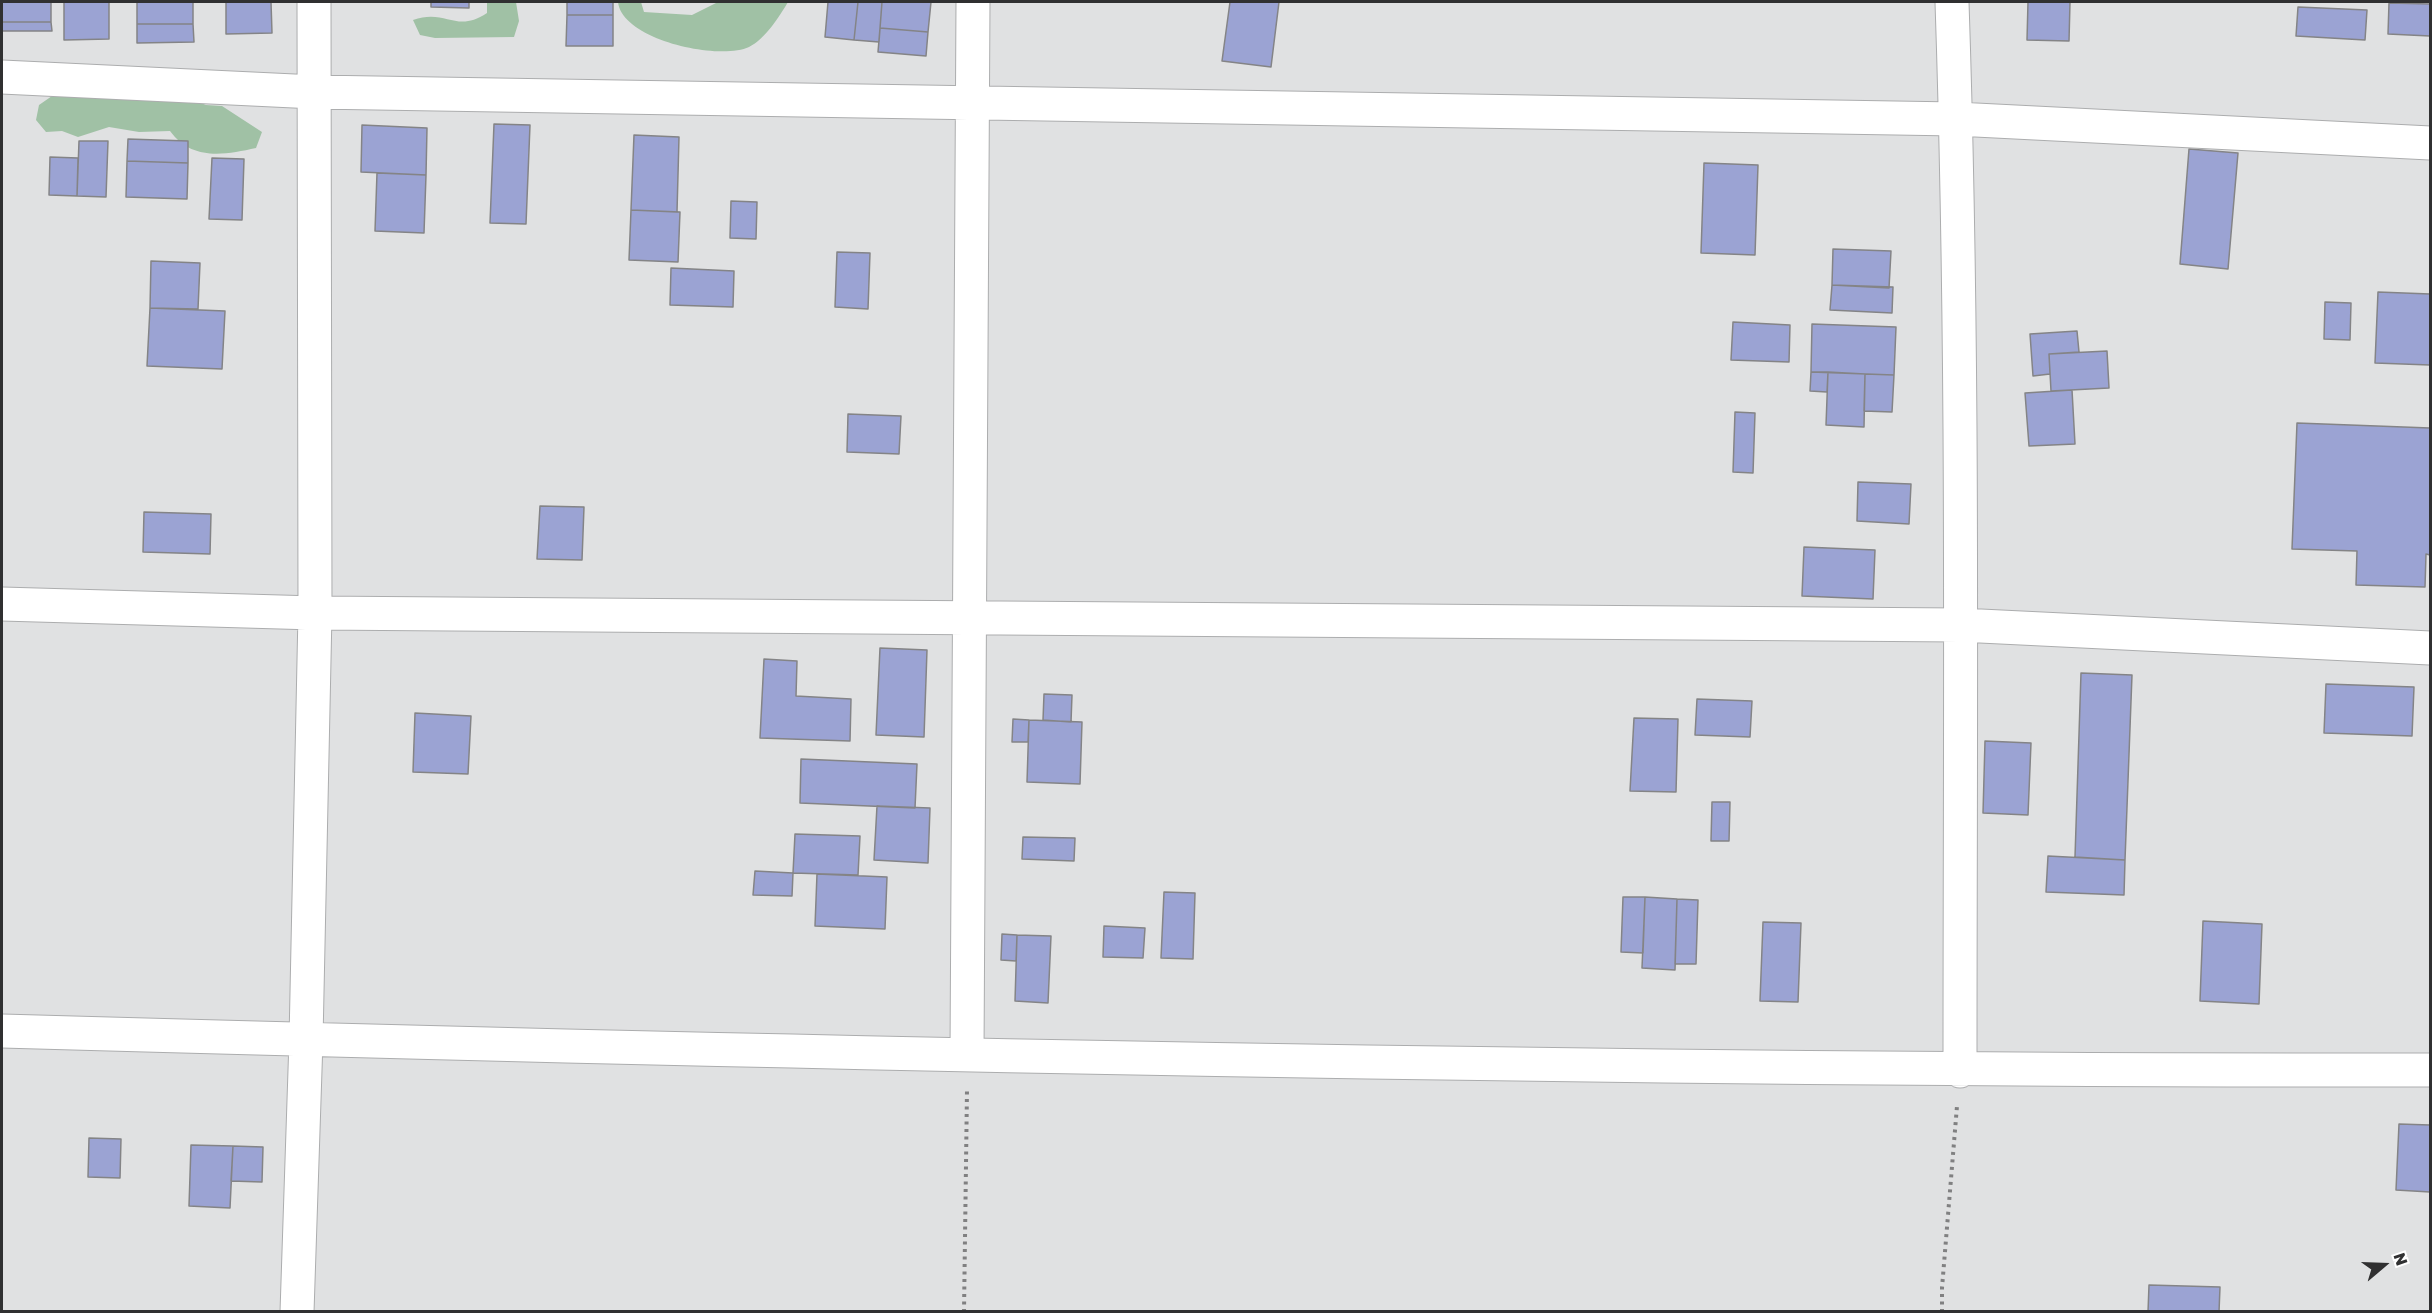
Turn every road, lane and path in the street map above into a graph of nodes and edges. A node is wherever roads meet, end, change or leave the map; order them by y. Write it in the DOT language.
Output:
graph roads {
  1 [pos="314,2"];
  2 [pos="973,2"];
  3 [pos="1952,2"];
  4 [pos="2,77"];
  5 [pos="315,92"];
  6 [pos="971,103"];
  7 [pos="1956,120"];
  8 [pos="2430,143"];
  9 [pos="2,604"];
  10 [pos="315,613"];
  11 [pos="969,618"];
  12 [pos="1960,625"];
  13 [pos="2430,648"];
  14 [pos="2,1031"];
  15 [pos="306,1040"];
  16 [pos="967,1053"];
  17 [pos="2430,1070"];
  18 [pos="1960,1071"];
  19 [pos="297,1311"];
  20 [pos="964,1311"];
  21 [pos="1942,1311"];
  1 -- 5 [label="street"];
  2 -- 6 [label="street"];
  3 -- 7 [label="street"];
  4 -- 5 [label="street"];
  5 -- 6 [label="street"];
  5 -- 10 [label="street"];
  6 -- 7 [label="street"];
  6 -- 11 [label="street"];
  7 -- 8 [label="street"];
  7 -- 12 [label="street"];
  9 -- 10 [label="street"];
  10 -- 11 [label="street"];
  10 -- 15 [label="street"];
  11 -- 12 [label="street"];
  11 -- 16 [label="street"];
  12 -- 13 [label="street"];
  12 -- 18 [label="street"];
  14 -- 15 [label="street"];
  15 -- 16 [label="street"];
  15 -- 19 [label="street"];
  16 -- 18 [label="street"];
  16 -- 20 [label="path"];
  17 -- 18 [label="street"];
  18 -- 21 [label="path"];
}
